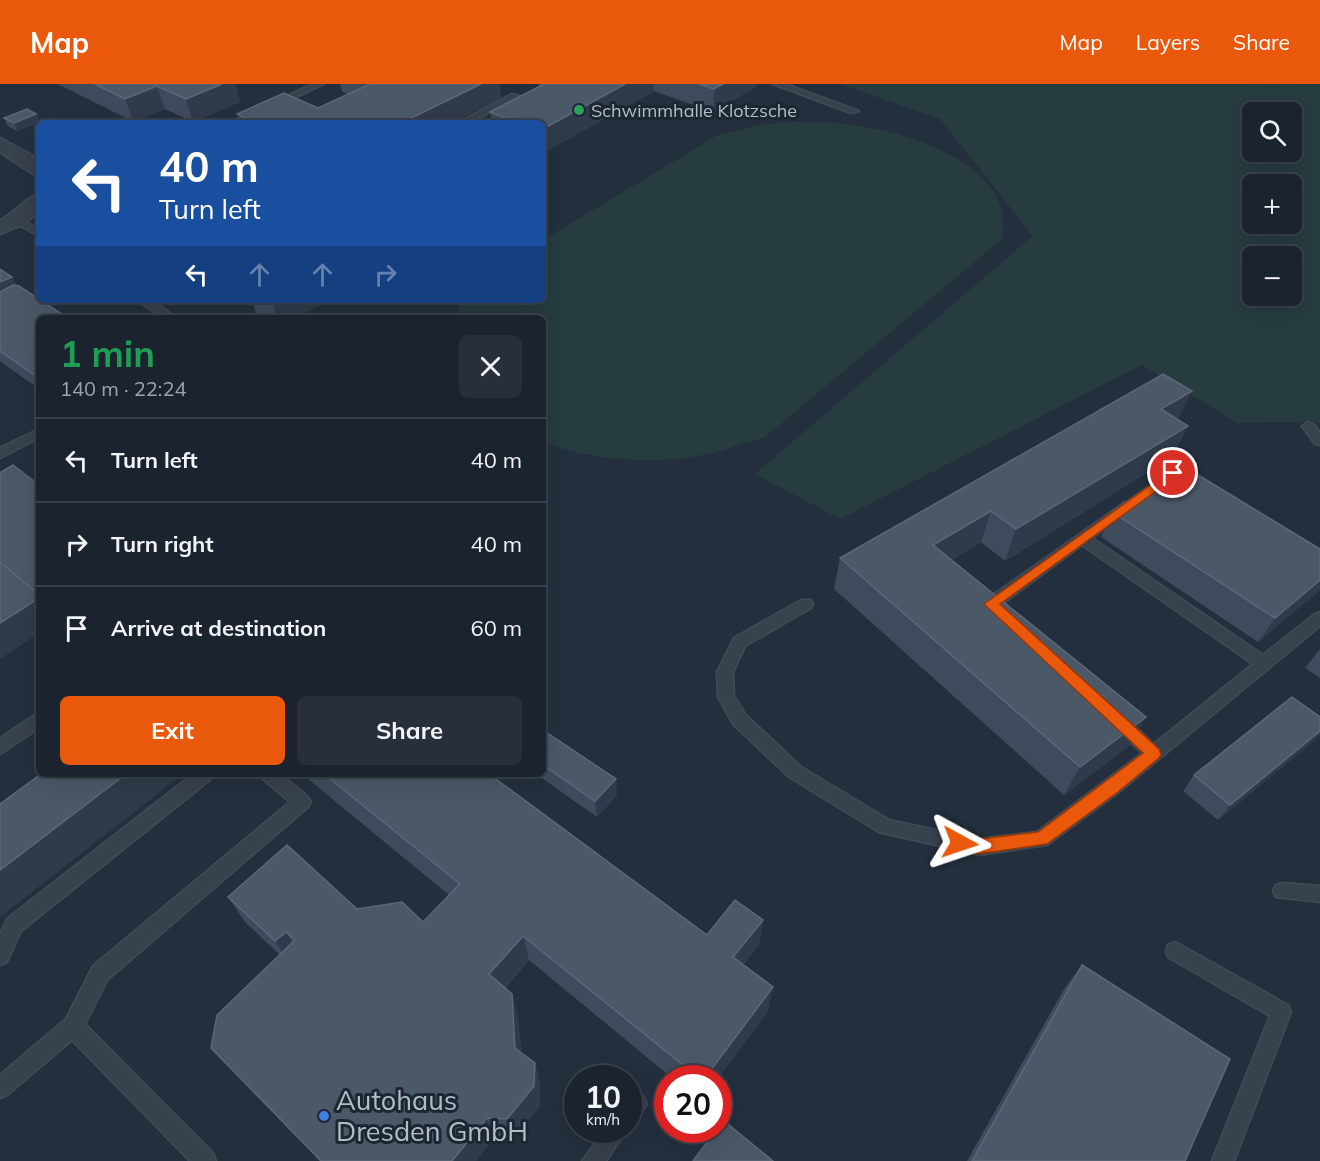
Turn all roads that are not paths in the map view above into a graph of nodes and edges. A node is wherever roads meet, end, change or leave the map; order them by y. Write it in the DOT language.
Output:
graph roads {
  1 [pos="320,84"];
  2 [pos="777,84"];
  3 [pos="515,96"];
  4 [pos="854,111"];
  5 [pos="240,120"];
  6 [pos="470,120"];
  7 [pos="0,144"];
  8 [pos="36,166"];
  9 [pos="36,202"];
  10 [pos="9,224"];
  11 [pos="36,232"];
  12 [pos="152,303"];
  13 [pos="167,315"];
  14 [pos="1308,426"];
  15 [pos="36,435"];
  16 [pos="1320,441"];
  17 [pos="0,454"];
  18 [pos="1137,499"];
  19 [pos="1082,538"];
  20 [pos="806,604"];
  21 [pos="1320,618"];
  22 [pos="1008,620"];
  23 [pos="1264,664"];
  24 [pos="1111,714"];
  25 [pos="36,721"];
  26 [pos="0,747"];
  27 [pos="1154,754"];
  28 [pos="201,777"];
  29 [pos="273,777"];
  30 [pos="1282,891"];
  31 [pos="1320,894"];
  32 [pos="7,930"];
  33 [pos="1175,951"];
  34 [pos="0,956"];
  35 [pos="73,1026"];
  36 [pos="0,1088"];
  37 [pos="607,1143"];
  38 [pos="205,1161"];
  39 [pos="593,1161"];
  40 [pos="1223,1161"];
  1 -- 5 [label="lane"];
  2 -- 4 [label="lane"];
  3 -- 6 [label="lane"];
  7 -- 8 [label="street"];
  9 -- 10 [label="street"];
  10 -- 11 [label="lane"];
  12 -- 13 [label="lane"];
  14 -- 16 [label="lane"];
  15 -- 17 [label="lane"];
  18 -- 19 [label="lane"];
  19 -- 22 [label="lane"];
  19 -- 23 [label="lane"];
  20 -- 27 [label="lane"];
  21 -- 23 [label="lane"];
  23 -- 27 [label="lane"];
  24 -- 27 [label="lane"];
  25 -- 26 [label="lane"];
  28 -- 32 [label="lane"];
  29 -- 35 [label="lane"];
  30 -- 31 [label="lane"];
  32 -- 34 [label="lane"];
  33 -- 40 [label="lane"];
  35 -- 36 [label="lane"];
  35 -- 38 [label="lane"];
  37 -- 39 [label="lane"];
}
